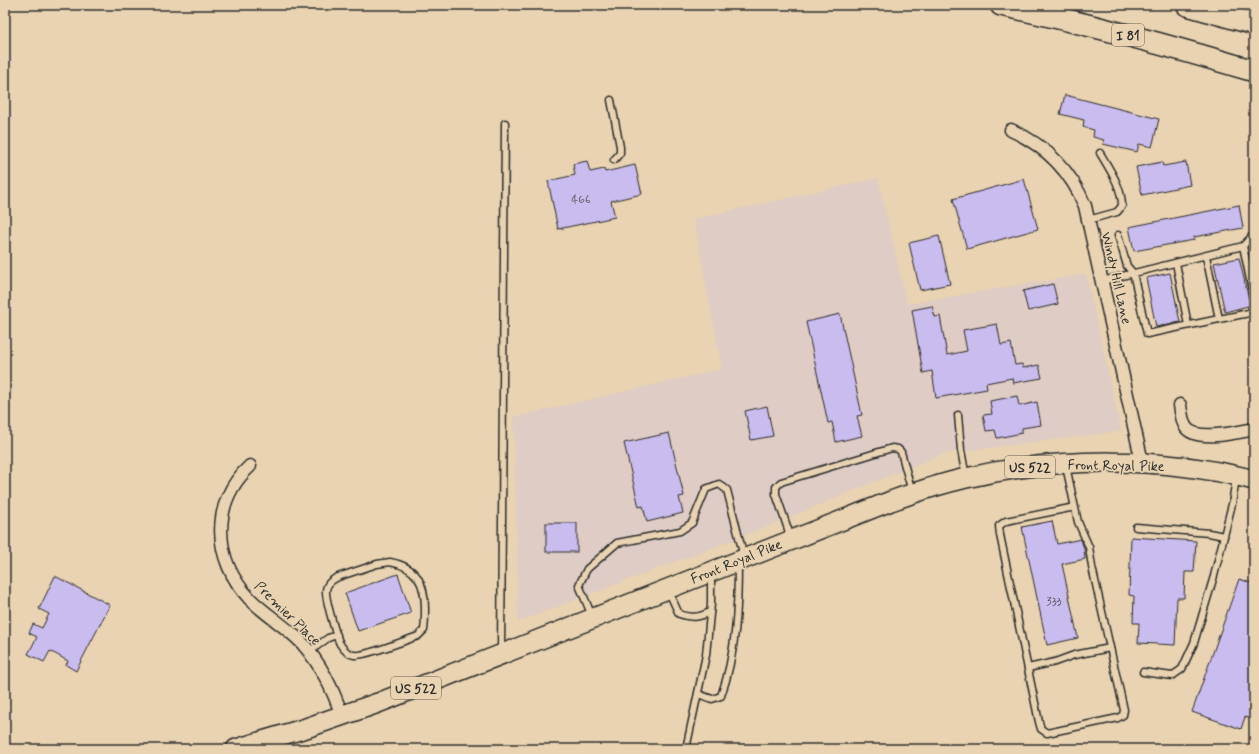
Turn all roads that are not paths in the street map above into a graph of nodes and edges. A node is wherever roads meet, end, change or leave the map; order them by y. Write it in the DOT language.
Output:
graph roads {
  1 [pos="1001,5"];
  2 [pos="1188,5"];
  3 [pos="1254,24"];
  4 [pos="1254,71"];
  5 [pos="611,100"];
  6 [pos="505,123"];
  7 [pos="1011,130"];
  8 [pos="1100,153"];
  9 [pos="614,160"];
  10 [pos="1088,220"];
  11 [pos="1254,234"];
  12 [pos="1118,235"];
  13 [pos="1243,246"];
  14 [pos="1206,256"];
  15 [pos="1176,263"];
  16 [pos="1133,273"];
  17 [pos="1102,281"];
  18 [pos="1254,299"];
  19 [pos="1254,306"];
  20 [pos="1219,319"];
  21 [pos="1188,325"];
  22 [pos="1180,405"];
  23 [pos="958,415"];
  24 [pos="1254,429"];
  25 [pos="1142,462"];
  26 [pos="1066,464"];
  27 [pos="250,466"];
  28 [pos="967,478"];
  29 [pos="1245,478"];
  30 [pos="913,493"];
  31 [pos="1075,507"];
  32 [pos="1136,527"];
  33 [pos="1224,536"];
  34 [pos="792,539"];
  35 [pos="741,559"];
  36 [pos="710,572"];
  37 [pos="667,589"];
  38 [pos="710,612"];
  39 [pos="593,618"];
  40 [pos="337,635"];
  41 [pos="1110,648"];
  42 [pos="310,652"];
  43 [pos="501,655"];
  44 [pos="1028,668"];
  45 [pos="1143,672"];
  46 [pos="698,694"];
  47 [pos="342,716"];
  48 [pos="236,749"];
  49 [pos="686,749"];
  1 -- 4 [label="highway, I 81"];
  2 -- 3 [label="highway"];
  5 -- 9 [label="lane"];
  6 -- 43 [label="lane"];
  7 -- 10 [label="street, Windy Hill Lane"];
  8 -- 10 [label="lane"];
  10 -- 17 [label="street, Windy Hill Lane"];
  11 -- 13 [label="lane"];
  12 -- 16 [label="lane"];
  13 -- 14 [label="lane"];
  13 -- 18 [label="lane"];
  14 -- 15 [label="lane"];
  14 -- 20 [label="lane"];
  15 -- 16 [label="lane"];
  15 -- 21 [label="lane"];
  16 -- 17 [label="lane"];
  16 -- 21 [label="lane"];
  17 -- 25 [label="street, Windy Hill Lane"];
  19 -- 20 [label="lane"];
  20 -- 21 [label="lane"];
  22 -- 24 [label="street"];
  23 -- 28 [label="lane"];
  25 -- 26 [label="highway, Front Royal Pike / US 522"];
  25 -- 29 [label="highway, Front Royal Pike / US 522"];
  26 -- 28 [label="highway, Front Royal Pike / US 522"];
  26 -- 31 [label="lane"];
  27 -- 42 [label="street, Premier Place"];
  28 -- 30 [label="highway, Front Royal Pike / US 522"];
  29 -- 33 [label="lane"];
  30 -- 34 [label="highway, Front Royal Pike / US 522"];
  30 -- 34 [label="lane"];
  31 -- 41 [label="lane"];
  31 -- 44 [label="lane"];
  32 -- 33 [label="lane"];
  33 -- 45 [label="lane"];
  34 -- 35 [label="highway, Front Royal Pike / US 522"];
  35 -- 36 [label="highway, Front Royal Pike / US 522"];
  35 -- 39 [label="lane"];
  35 -- 46 [label="lane"];
  36 -- 37 [label="highway, Front Royal Pike / US 522"];
  36 -- 38 [label="lane"];
  37 -- 38 [label="lane"];
  37 -- 39 [label="highway, Front Royal Pike / US 522"];
  38 -- 46 [label="lane"];
  39 -- 43 [label="highway, Front Royal Pike / US 522"];
  40 -- 40 [label="lane"];
  40 -- 42 [label="lane"];
  41 -- 44 [label="lane"];
  41 -- 44 [label="lane"];
  42 -- 47 [label="street, Premier Place"];
  43 -- 47 [label="highway, Front Royal Pike / US 522"];
  46 -- 49 [label="lane"];
  47 -- 48 [label="highway, Front Royal Pike / US 522"];
}
